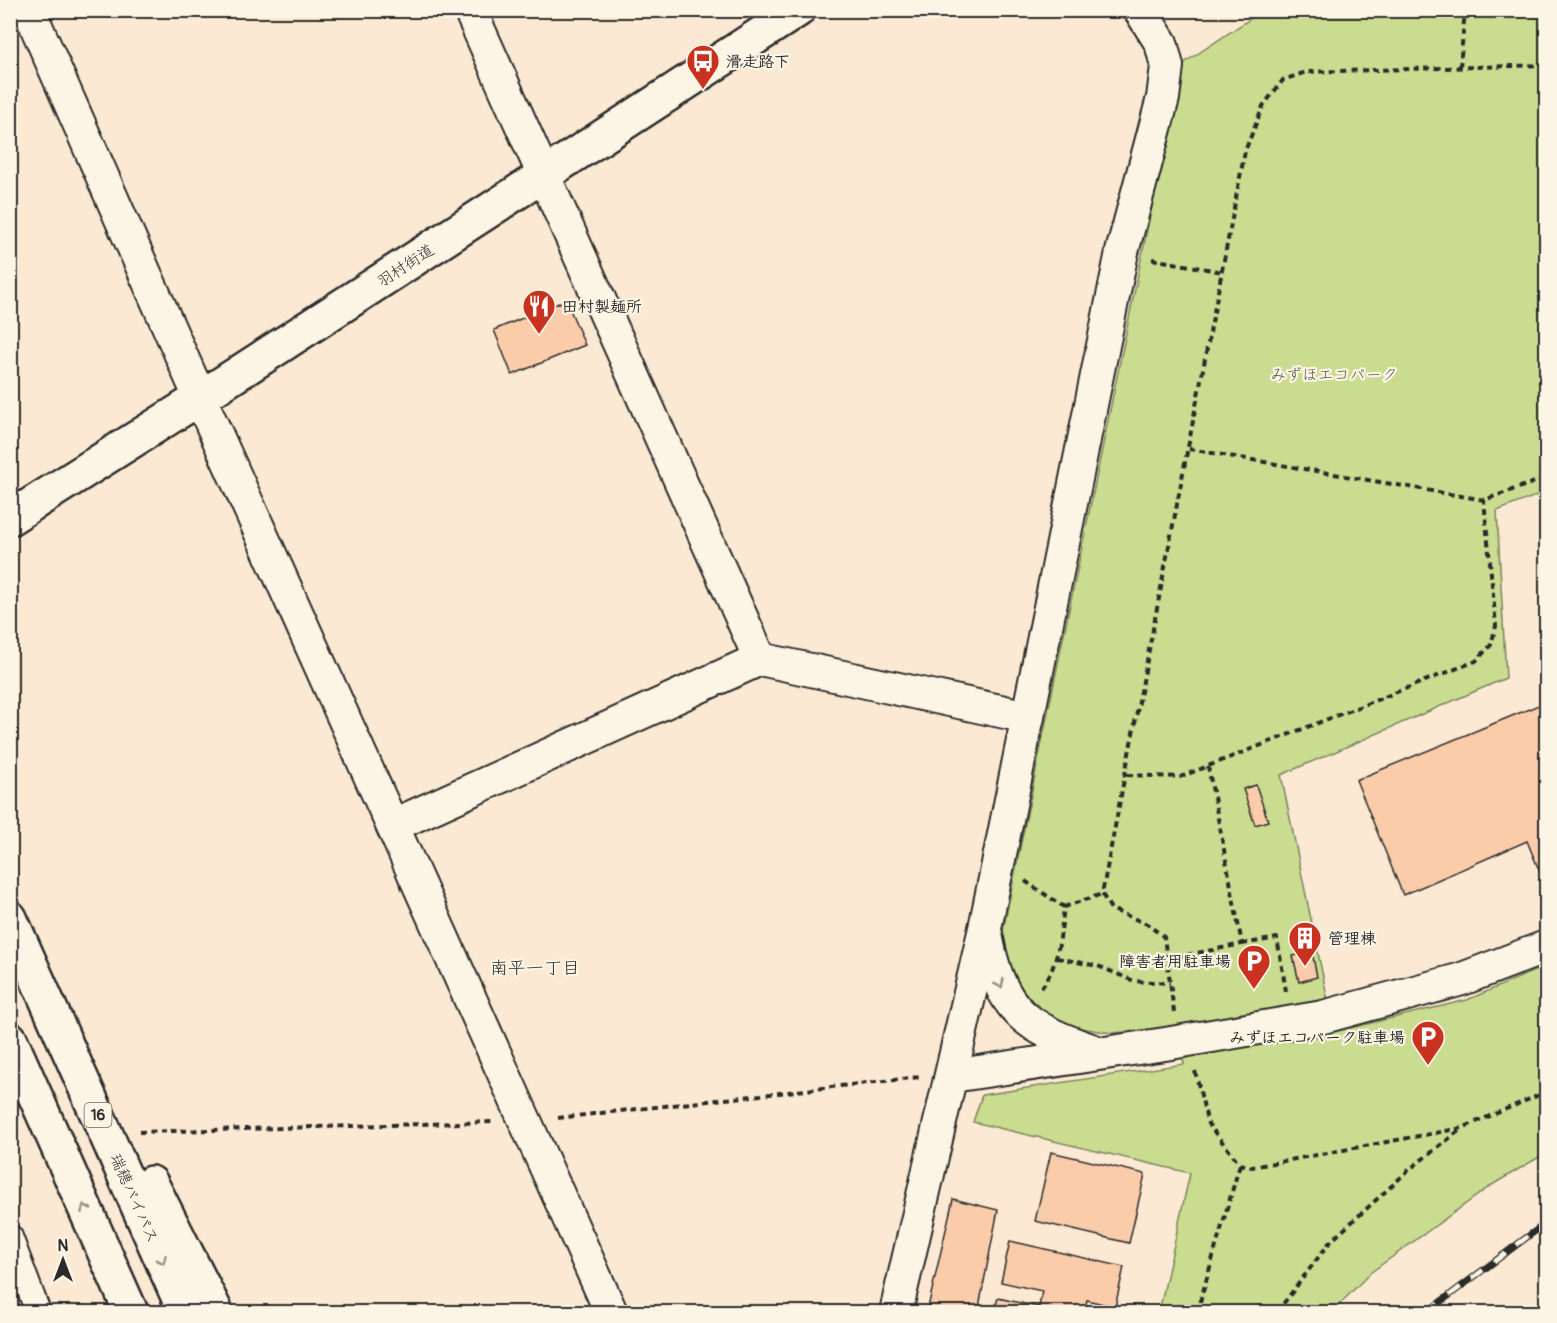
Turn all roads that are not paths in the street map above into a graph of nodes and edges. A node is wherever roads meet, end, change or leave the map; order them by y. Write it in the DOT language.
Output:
graph roads {
  1 [pos="29,10"];
  2 [pos="470,10"];
  3 [pos="798,10"];
  4 [pos="1140,10"];
  5 [pos="543,175"];
  6 [pos="200,398"];
  7 [pos="10,518"];
  8 [pos="760,659"];
  9 [pos="1029,717"];
  10 [pos="394,825"];
  11 [pos="10,918"];
  12 [pos="985,928"];
  13 [pos="1546,947"];
  14 [pos="45,994"];
  15 [pos="10,1039"];
  16 [pos="1099,1053"];
  17 [pos="952,1076"];
  18 [pos="10,1237"];
  19 [pos="128,1308"];
  20 [pos="38,1312"];
  21 [pos="185,1312"];
  22 [pos="216,1312"];
  23 [pos="611,1312"];
  24 [pos="896,1312"];
  1 -- 6 [label="street"];
  2 -- 5 [label="street"];
  3 -- 5 [label="main road, 羽村街道"];
  4 -- 9 [label="street"];
  5 -- 6 [label="main road, 羽村街道"];
  5 -- 8 [label="street"];
  6 -- 7 [label="main road, 羽村街道"];
  6 -- 10 [label="street"];
  8 -- 9 [label="street"];
  8 -- 10 [label="street"];
  9 -- 12 [label="street"];
  10 -- 23 [label="street"];
  11 -- 14 [label="main road, 瑞穂バイパス / 16"];
  12 -- 16 [label="street, one-way"];
  12 -- 17 [label="street"];
  13 -- 16 [label="street"];
  14 -- 21 [label="main road, 瑞穂バイパス / 16, one-way"];
  14 -- 22 [label="main road"];
  19 -- 15 [label="main road, one-way"];
  16 -- 17 [label="street"];
  17 -- 24 [label="street"];
  18 -- 20 [label="street"];
}
